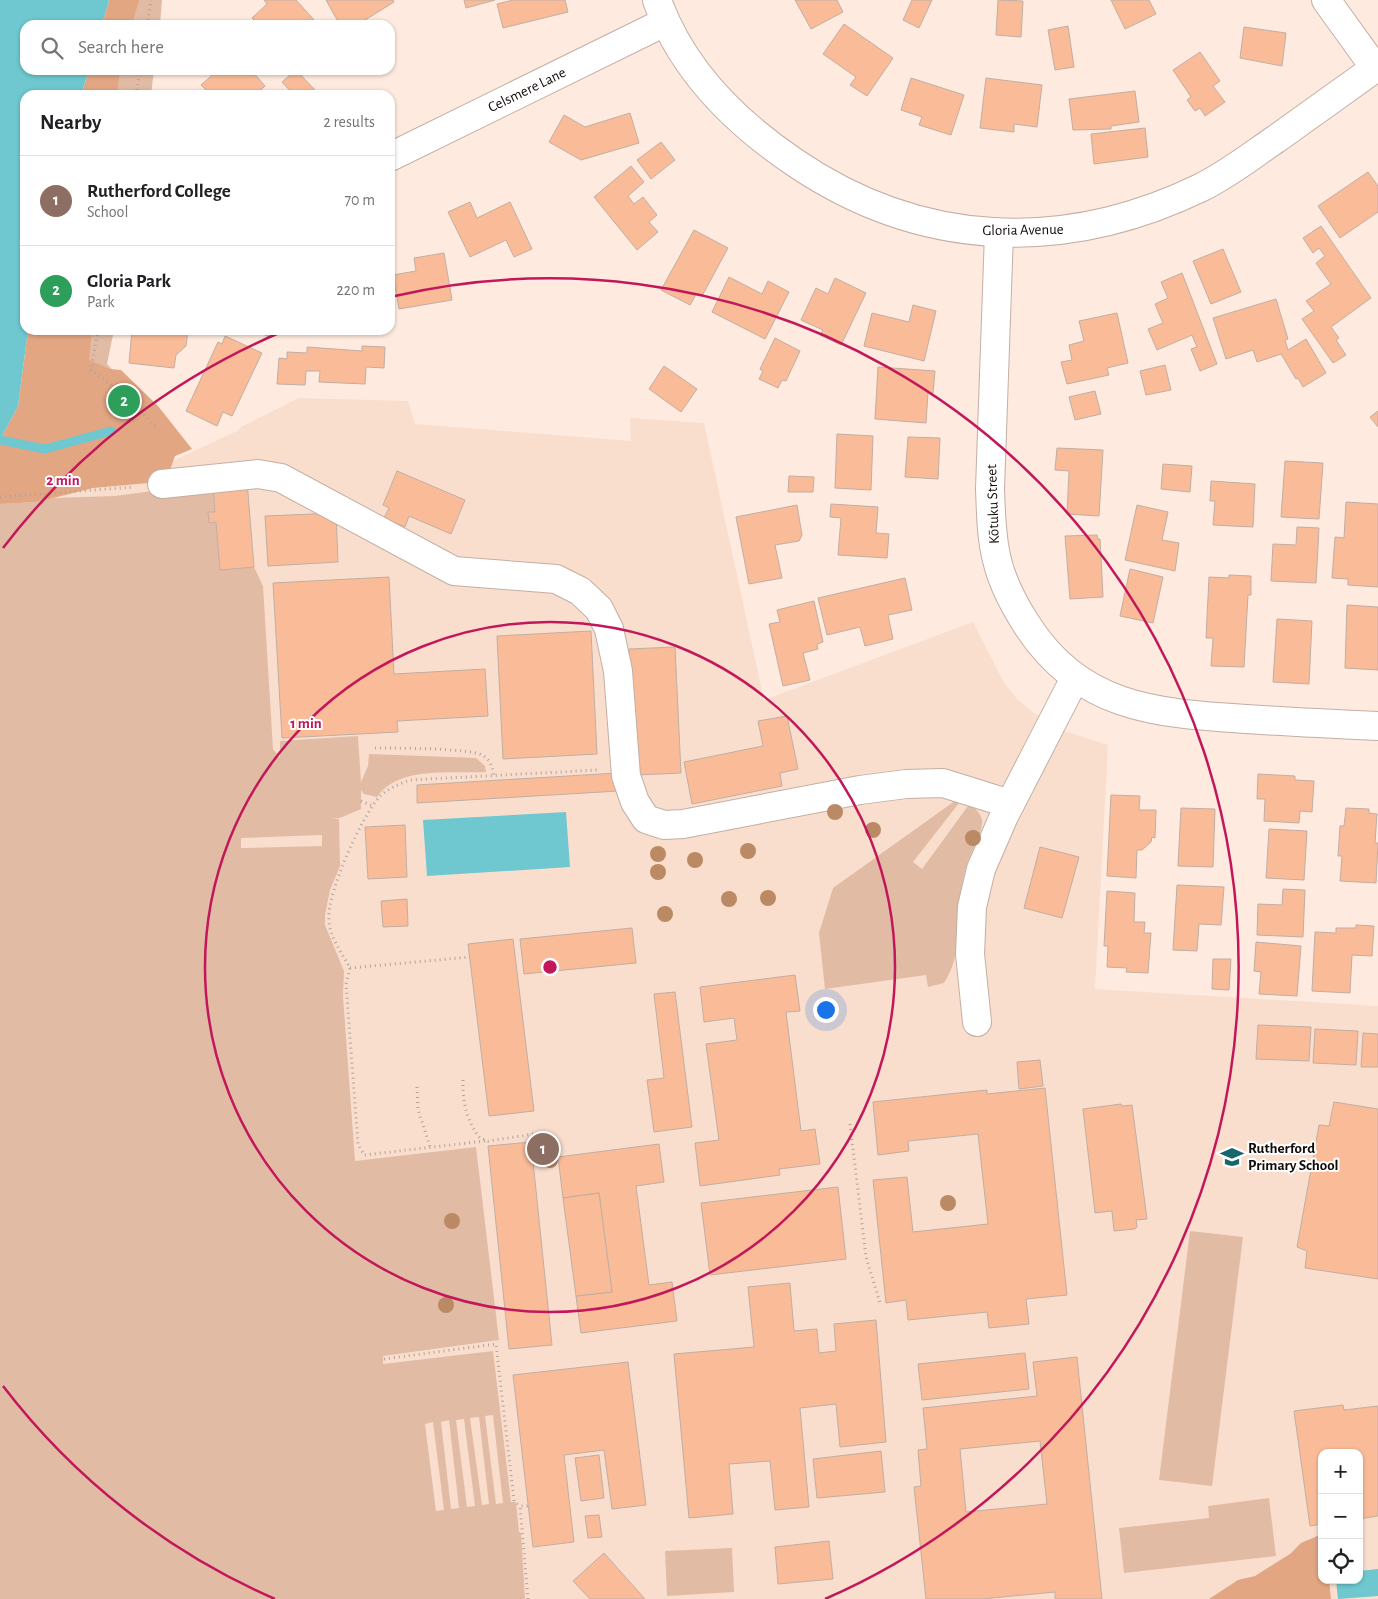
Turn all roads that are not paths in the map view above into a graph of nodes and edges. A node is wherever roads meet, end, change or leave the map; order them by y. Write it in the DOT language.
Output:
graph roads {
  1 [pos="1326,0"];
  2 [pos="661,11"];
  3 [pos="1377,67"];
  4 [pos="395,154"];
  5 [pos="999,233"];
  6 [pos="162,484"];
  7 [pos="1075,678"];
  8 [pos="1378,726"];
  9 [pos="1010,804"];
  10 [pos="977,1022"];
  1 -- 3 [label="street"];
  2 -- 4 [label="street, Celsmere Lane"];
  2 -- 5 [label="street, Gloria Avenue"];
  3 -- 5 [label="street, Gloria Avenue"];
  5 -- 7 [label="street, Kōtuku Street"];
  6 -- 9 [label="street"];
  7 -- 8 [label="street, Kōtuku Street"];
  7 -- 9 [label="street"];
  9 -- 10 [label="street"];
}
